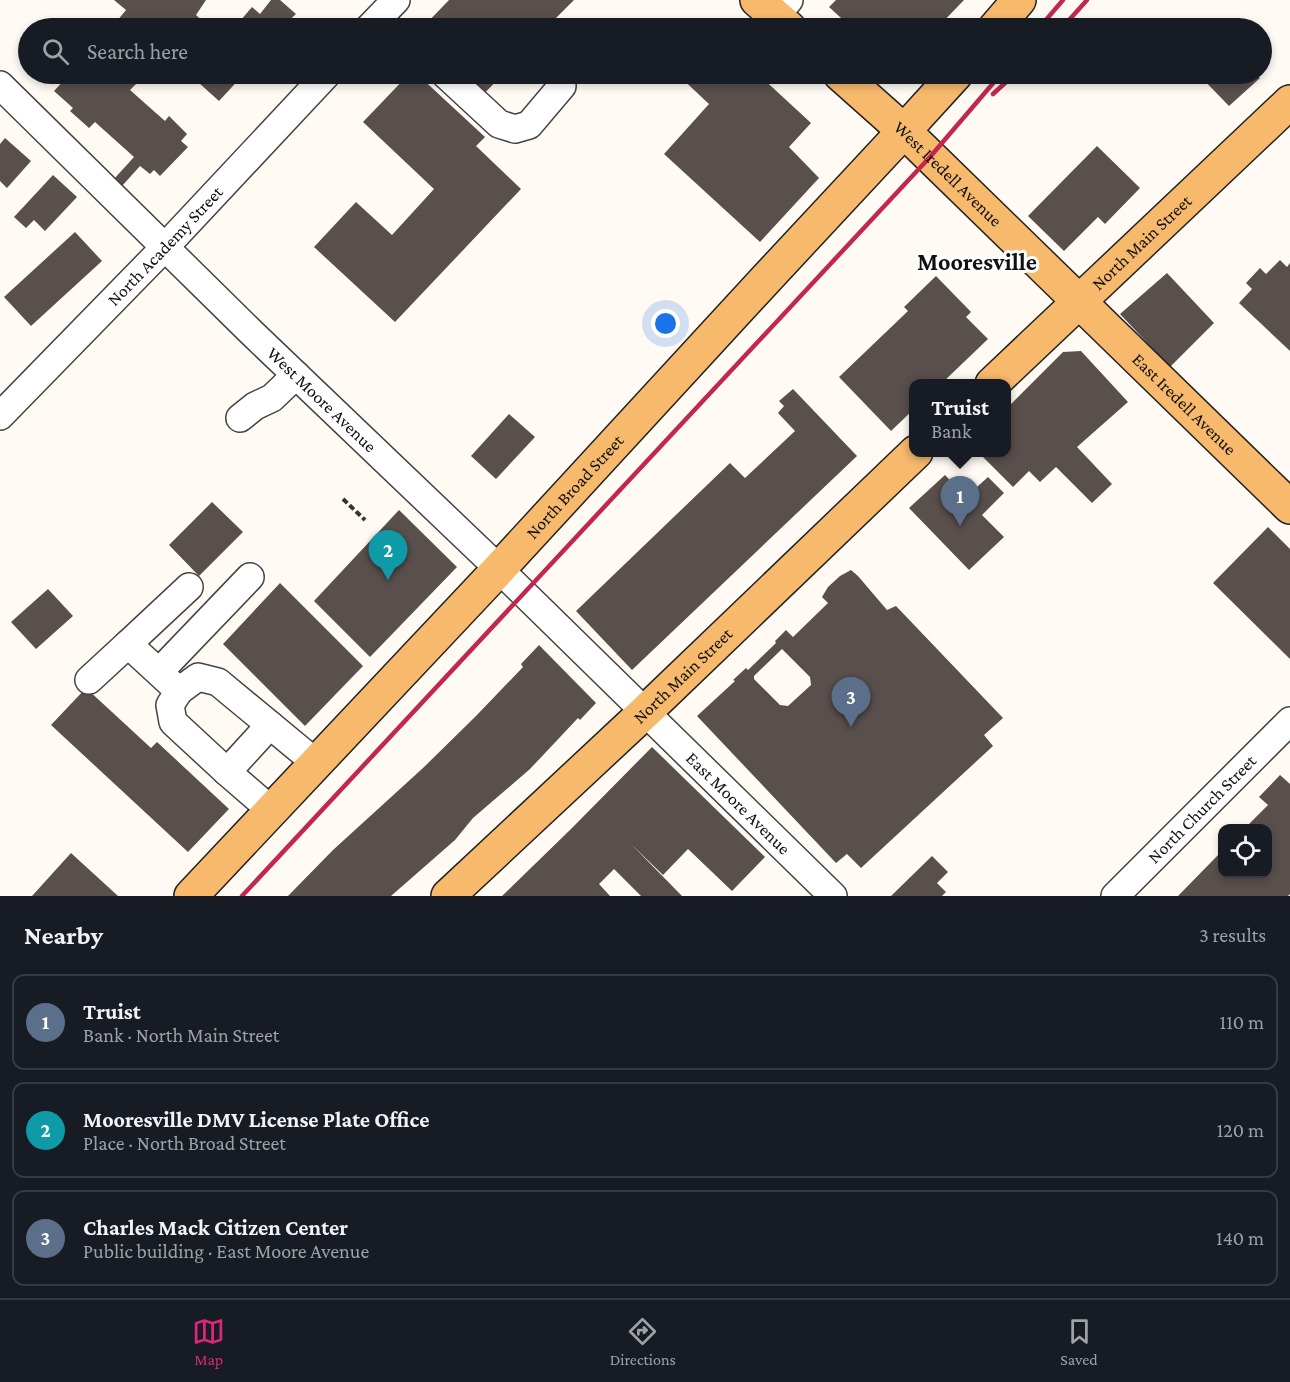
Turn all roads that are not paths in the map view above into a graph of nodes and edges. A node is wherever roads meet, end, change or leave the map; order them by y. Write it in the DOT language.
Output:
graph roads {
  1 [pos="1019,0"];
  2 [pos="1004,18"];
  3 [pos="318,84"];
  4 [pos="456,84"];
  5 [pos="851,84"];
  6 [pos="947,84"];
  7 [pos="0,85"];
  8 [pos="562,86"];
  9 [pos="1290,102"];
  10 [pos="904,131"];
  11 [pos="165,247"];
  12 [pos="1080,301"];
  13 [pos="296,375"];
  14 [pos="997,379"];
  15 [pos="0,416"];
  16 [pos="240,417"];
  17 [pos="912,457"];
  18 [pos="1290,507"];
  19 [pos="499,570"];
  20 [pos="250,577"];
  21 [pos="189,587"];
  22 [pos="128,644"];
  23 [pos="159,672"];
  24 [pos="89,680"];
  25 [pos="179,691"];
  26 [pos="645,712"];
  27 [pos="1290,721"];
  28 [pos="270,725"];
  29 [pos="316,763"];
  30 [pos="226,772"];
  31 [pos="272,811"];
  32 [pos="191,896"];
  33 [pos="448,896"];
  34 [pos="833,896"];
  35 [pos="1115,896"];
  1 -- 2 [label="main road"];
  3 -- 11 [label="street, North Academy Street"];
  4 -- 8 [label="street"];
  5 -- 10 [label="main road, West Iredell Avenue"];
  6 -- 10 [label="main road, North Broad Street"];
  7 -- 11 [label="street, West Moore Avenue"];
  9 -- 12 [label="main road, North Main Street"];
  10 -- 12 [label="main road, West Iredell Avenue"];
  10 -- 19 [label="main road, North Broad Street"];
  11 -- 13 [label="street, West Moore Avenue"];
  11 -- 15 [label="street, North Academy Street"];
  12 -- 14 [label="main road, North Main Street"];
  12 -- 18 [label="main road, East Iredell Avenue"];
  13 -- 16 [label="street"];
  13 -- 19 [label="street, West Moore Avenue"];
  17 -- 26 [label="main road, North Main Street"];
  19 -- 26 [label="street, West Moore Avenue"];
  19 -- 29 [label="main road, North Broad Street"];
  20 -- 23 [label="street"];
  21 -- 22 [label="street"];
  22 -- 23 [label="street"];
  22 -- 24 [label="street"];
  23 -- 25 [label="street"];
  25 -- 28 [label="street"];
  25 -- 30 [label="street"];
  26 -- 33 [label="main road, North Main Street"];
  26 -- 34 [label="street, East Moore Avenue"];
  27 -- 35 [label="street, North Church Street"];
  28 -- 29 [label="street"];
  28 -- 30 [label="street"];
  29 -- 31 [label="main road, North Broad Street"];
  30 -- 31 [label="street"];
  31 -- 32 [label="main road, North Broad Street"];
}
